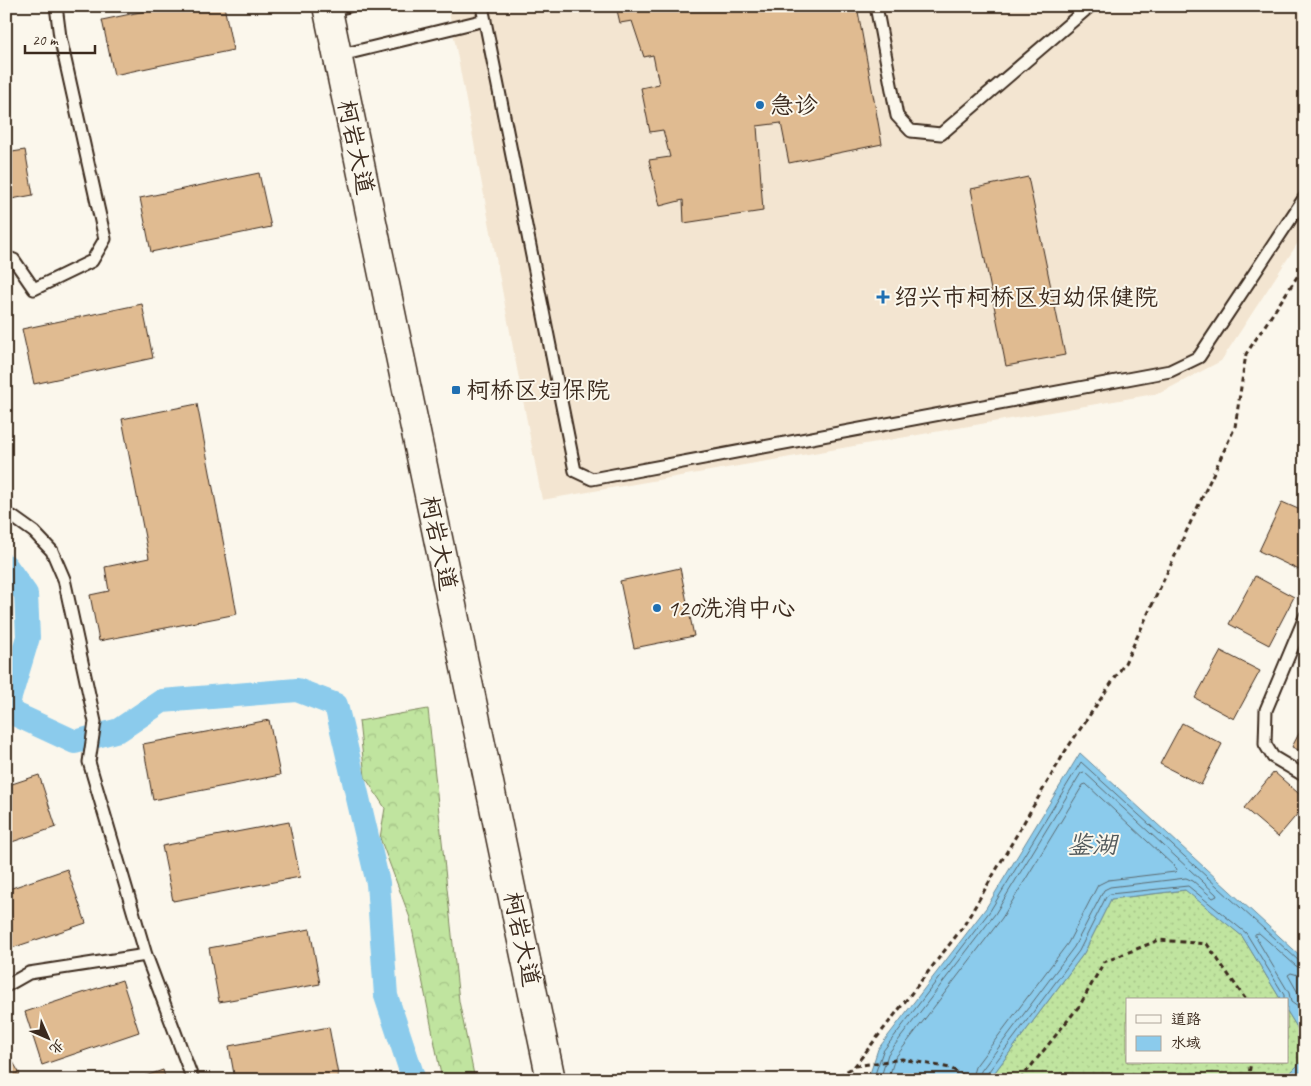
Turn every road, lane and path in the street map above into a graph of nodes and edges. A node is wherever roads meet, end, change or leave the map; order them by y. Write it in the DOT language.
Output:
graph roads {
  1 [pos="56,6"];
  2 [pos="482,6"];
  3 [pos="876,6"];
  4 [pos="1090,6"];
  5 [pos="335,8"];
  6 [pos="485,20"];
  7 [pos="338,56"];
  8 [pos="1305,198"];
  9 [pos="6,256"];
  10 [pos="1305,265"];
  11 [pos="10,516"];
  12 [pos="1305,617"];
  13 [pos="1305,776"];
  14 [pos="146,956"];
  15 [pos="6,986"];
  16 [pos="1245,998"];
  17 [pos="1251,1064"];
  18 [pos="854,1066"];
  19 [pos="194,1080"];
  20 [pos="551,1080"];
  21 [pos="831,1080"];
  22 [pos="970,1080"];
  23 [pos="1020,1080"];
  24 [pos="1248,1080"];
  1 -- 9 [label="lane"];
  2 -- 6 [label="lane"];
  3 -- 4 [label="lane"];
  5 -- 7 [label="street, 柯岩大道"];
  6 -- 7 [label="lane"];
  6 -- 8 [label="lane"];
  7 -- 20 [label="street, 柯岩大道"];
  10 -- 18 [label="path"];
  11 -- 14 [label="lane"];
  12 -- 13 [label="lane"];
  14 -- 15 [label="lane"];
  14 -- 19 [label="lane"];
  16 -- 23 [label="path"];
  17 -- 24 [label="path"];
  18 -- 21 [label="path"];
  18 -- 22 [label="path"];
}
